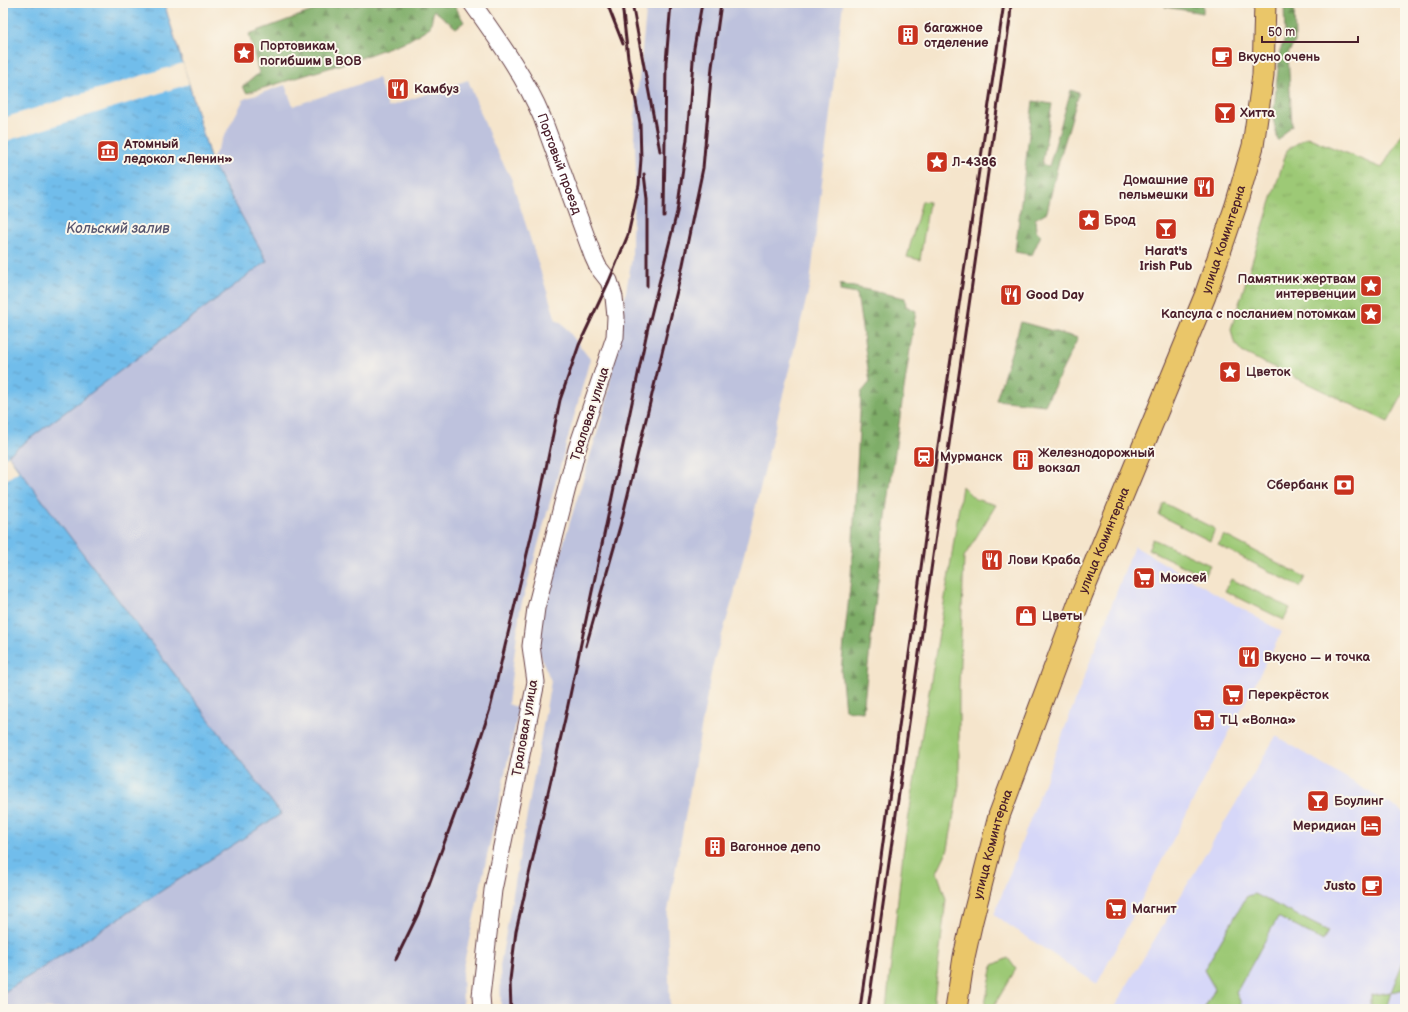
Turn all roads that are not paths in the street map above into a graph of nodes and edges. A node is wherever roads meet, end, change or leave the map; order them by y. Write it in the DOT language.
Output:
graph roads {
  1 [pos="472,3"];
  2 [pos="1265,3"];
  3 [pos="615,337"];
  4 [pos="482,1009"];
  5 [pos="956,1009"];
  1 -- 3 [label="street, Портовый проезд"];
  2 -- 5 [label="main road, улица Коминтерна"];
  3 -- 4 [label="street, Траловая улица"];
}
